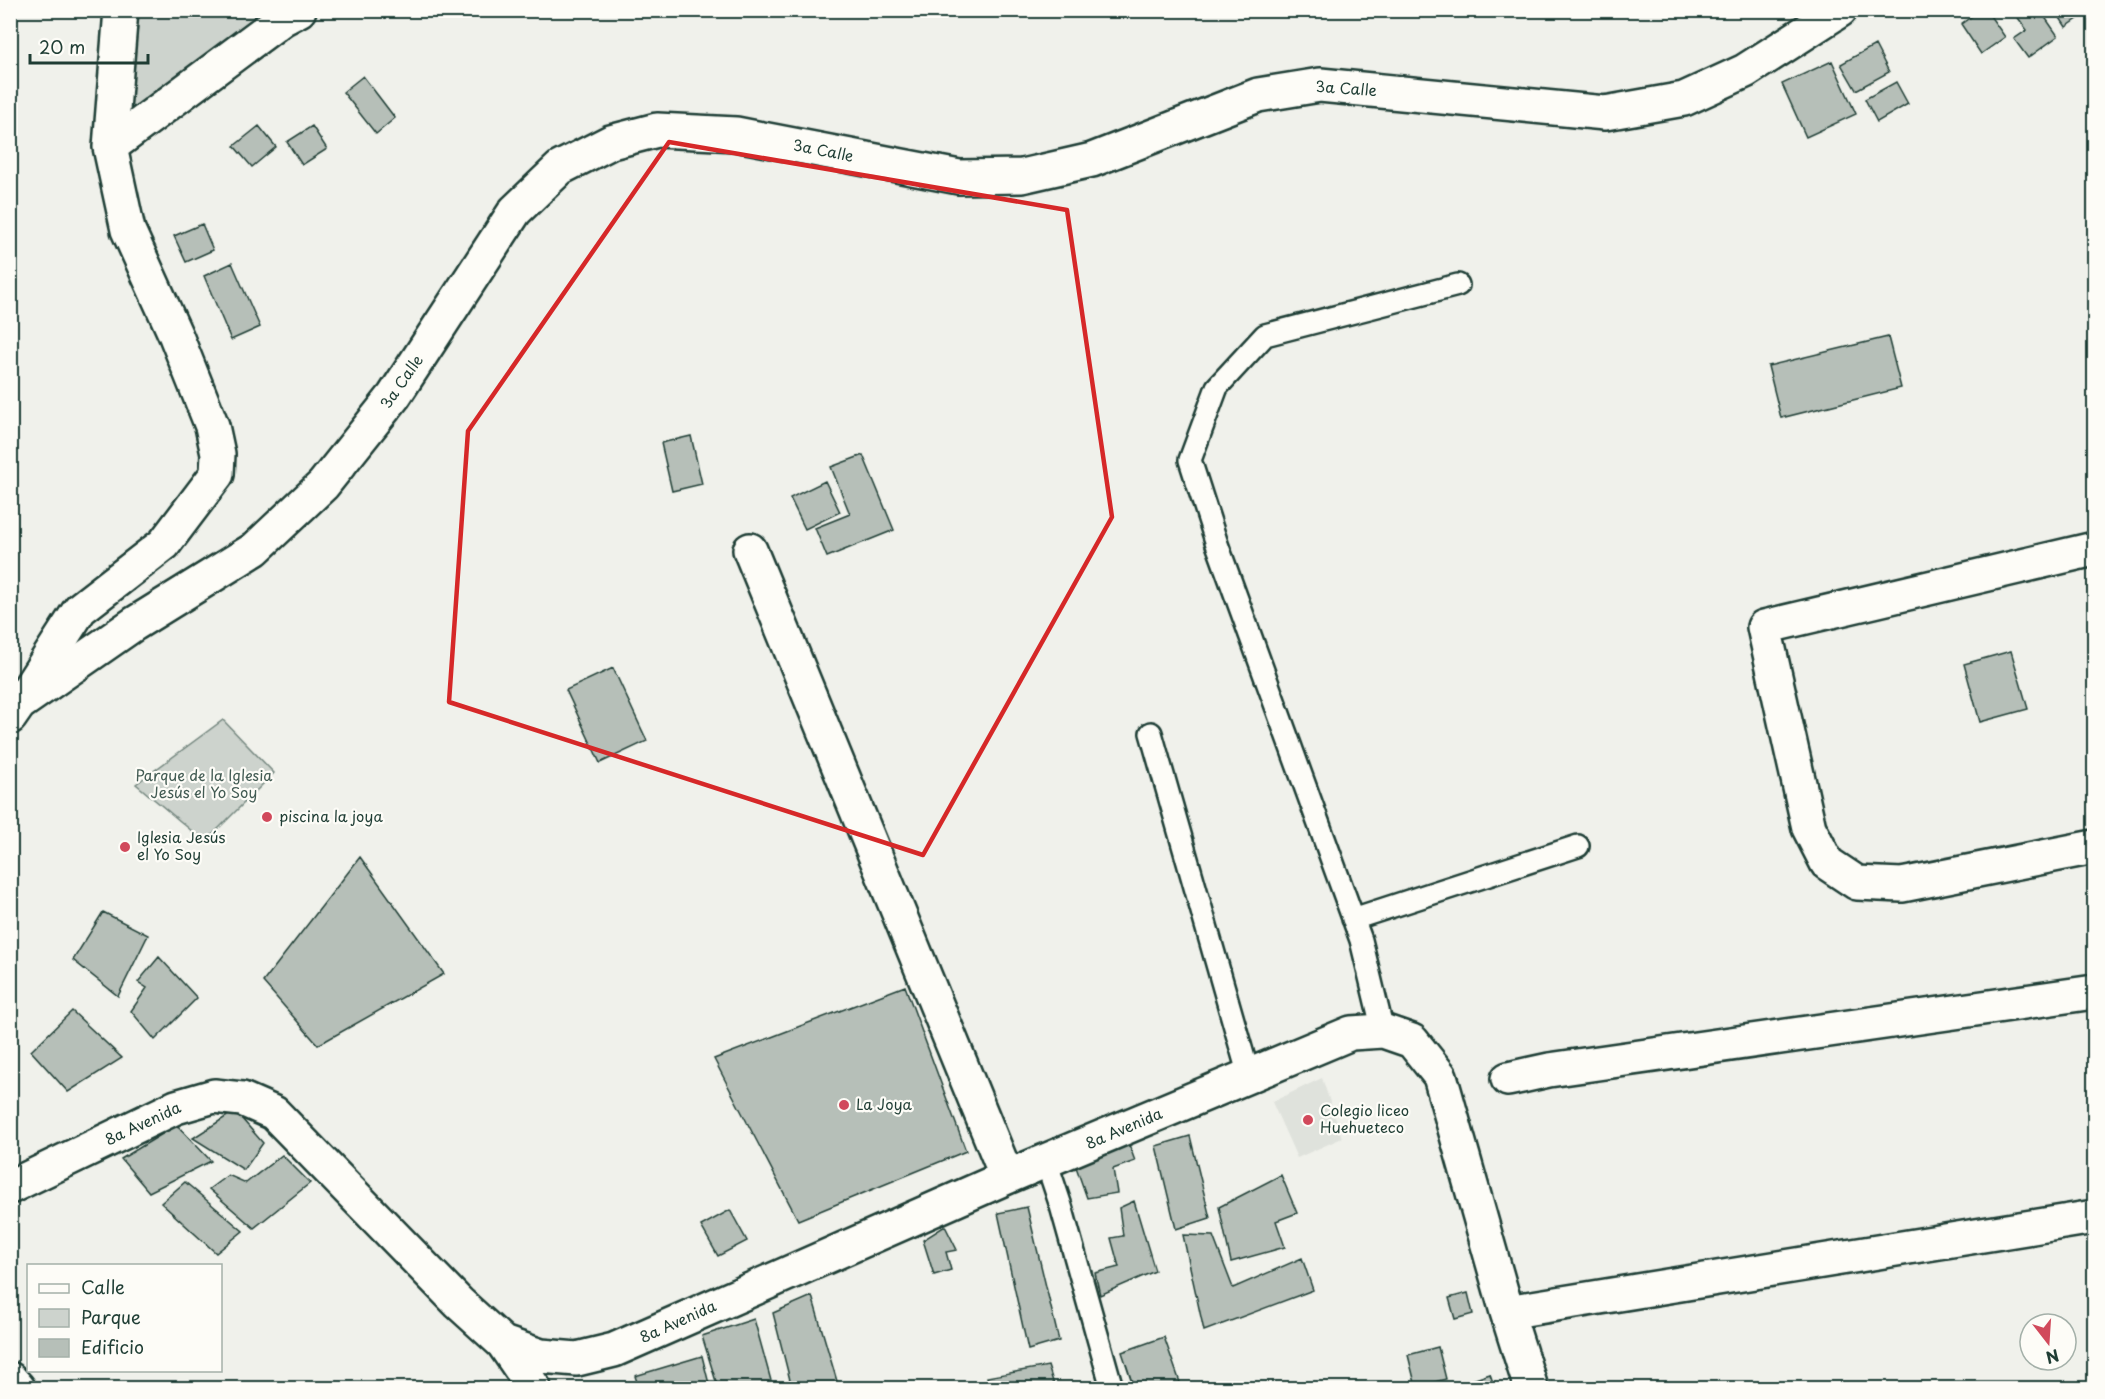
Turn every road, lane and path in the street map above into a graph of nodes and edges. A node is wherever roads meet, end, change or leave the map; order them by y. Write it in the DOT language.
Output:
graph roads {
  1 [pos="122,10"];
  2 [pos="299,10"];
  3 [pos="1840,10"];
  4 [pos="110,147"];
  5 [pos="1458,285"];
  6 [pos="2094,549"];
  7 [pos="750,550"];
  8 [pos="15,710"];
  9 [pos="1151,733"];
  10 [pos="1578,846"];
  11 [pos="2094,847"];
  12 [pos="1353,919"];
  13 [pos="2094,992"];
  14 [pos="1398,1036"];
  15 [pos="1248,1076"];
  16 [pos="1508,1079"];
  17 [pos="1046,1161"];
  18 [pos="1007,1177"];
  19 [pos="10,1187"];
  20 [pos="2094,1217"];
  21 [pos="1507,1312"];
  22 [pos="503,1343"];
  23 [pos="10,1379"];
  24 [pos="18,1389"];
  25 [pos="534,1389"];
  26 [pos="1112,1389"];
  27 [pos="1531,1389"];
  1 -- 4 [label="street"];
  2 -- 4 [label="street"];
  3 -- 8 [label="street, 3a Calle"];
  4 -- 8 [label="street"];
  5 -- 12 [label="lane"];
  6 -- 11 [label="street"];
  7 -- 18 [label="street"];
  9 -- 15 [label="lane"];
  10 -- 12 [label="lane"];
  12 -- 14 [label="lane"];
  13 -- 16 [label="street"];
  14 -- 15 [label="street, 8a Avenida"];
  14 -- 21 [label="street"];
  15 -- 17 [label="street, 8a Avenida"];
  17 -- 18 [label="street, 8a Avenida"];
  17 -- 26 [label="lane"];
  18 -- 22 [label="street, 8a Avenida"];
  19 -- 22 [label="street, 8a Avenida"];
  20 -- 21 [label="street"];
  21 -- 27 [label="street"];
  22 -- 25 [label="street"];
  23 -- 24 [label="street"];
}
